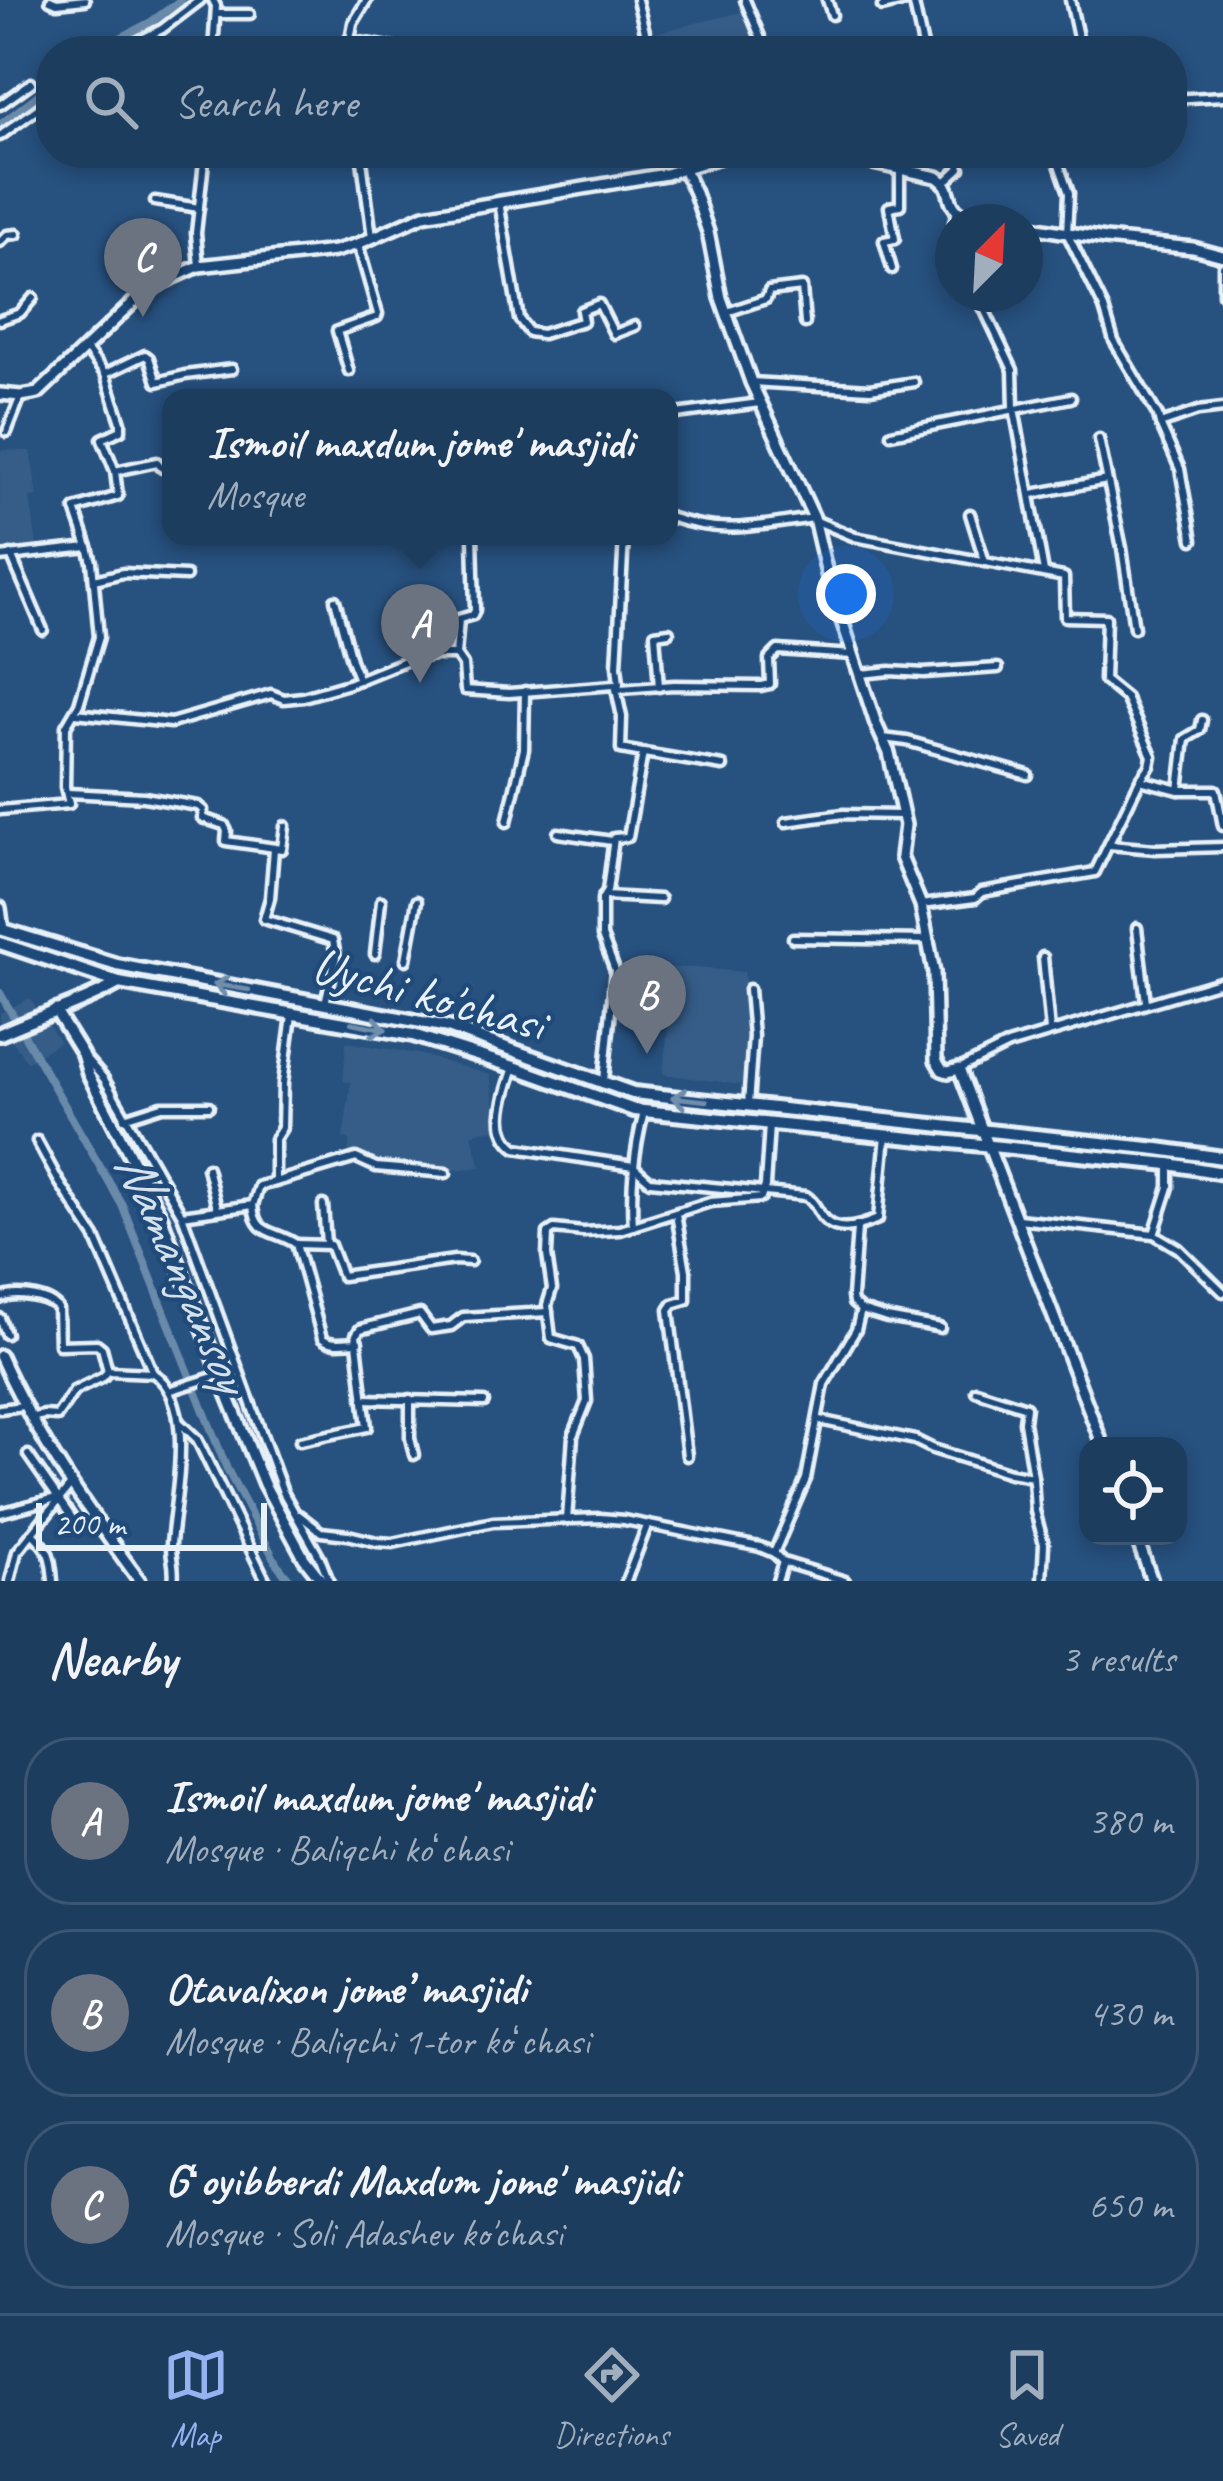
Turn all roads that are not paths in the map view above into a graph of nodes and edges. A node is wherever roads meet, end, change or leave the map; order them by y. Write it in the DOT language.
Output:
graph roads {
  1 [pos="50,0"];
  2 [pos="85,0"];
  3 [pos="200,0"];
  4 [pos="213,0"];
  5 [pos="365,0"];
  6 [pos="637,0"];
  7 [pos="745,0"];
  8 [pos="827,0"];
  9 [pos="912,0"];
  10 [pos="1070,0"];
  11 [pos="882,7"];
  12 [pos="215,14"];
  13 [pos="250,14"];
  14 [pos="832,15"];
  15 [pos="148,36"];
  16 [pos="214,36"];
  17 [pos="349,36"];
  18 [pos="646,36"];
  19 [pos="760,36"];
  20 [pos="920,36"];
  21 [pos="1078,36"];
  22 [pos="31,83"];
  23 [pos="1223,96"];
  24 [pos="1187,98"];
  25 [pos="0,105"];
  26 [pos="36,110"];
  27 [pos="0,136"];
  28 [pos="204,168"];
  29 [pos="363,168"];
  30 [pos="693,168"];
  31 [pos="895,168"];
  32 [pos="960,168"];
  33 [pos="1060,168"];
  34 [pos="900,169"];
  35 [pos="685,171"];
  36 [pos="945,182"];
  37 [pos="155,201"];
  38 [pos="499,202"];
  39 [pos="952,204"];
  40 [pos="200,208"];
  41 [pos="1043,229"];
  42 [pos="1067,233"];
  43 [pos="17,235"];
  44 [pos="372,237"];
  45 [pos="0,242"];
  46 [pos="358,244"];
  47 [pos="1223,256"];
  48 [pos="199,266"];
  49 [pos="1223,266"];
  50 [pos="892,269"];
  51 [pos="1223,294"];
  52 [pos="34,298"];
  53 [pos="727,311"];
  54 [pos="986,312"];
  55 [pos="0,320"];
  56 [pos="805,322"];
  57 [pos="635,326"];
  58 [pos="85,348"];
  59 [pos="232,369"];
  60 [pos="349,371"];
  61 [pos="105,374"];
  62 [pos="751,382"];
  63 [pos="914,382"];
  64 [pos="0,394"];
  65 [pos="21,396"];
  66 [pos="1071,398"];
  67 [pos="760,403"];
  68 [pos="1014,408"];
  69 [pos="1223,408"];
  70 [pos="678,414"];
  71 [pos="1160,424"];
  72 [pos="8,432"];
  73 [pos="891,434"];
  74 [pos="1099,440"];
  75 [pos="162,468"];
  76 [pos="115,471"];
  77 [pos="1107,480"];
  78 [pos="1031,494"];
  79 [pos="970,514"];
  80 [pos="814,518"];
  81 [pos="678,520"];
  82 [pos="1193,540"];
  83 [pos="472,545"];
  84 [pos="624,545"];
  85 [pos="88,547"];
  86 [pos="11,555"];
  87 [pos="0,556"];
  88 [pos="985,563"];
  89 [pos="1044,572"];
  90 [pos="186,576"];
  91 [pos="94,580"];
  92 [pos="335,600"];
  93 [pos="1134,628"];
  94 [pos="43,630"];
  95 [pos="669,632"];
  96 [pos="456,655"];
  97 [pos="853,656"];
  98 [pos="998,668"];
  99 [pos="861,674"];
  100 [pos="359,680"];
  101 [pos="617,686"];
  102 [pos="659,687"];
  103 [pos="525,691"];
  104 [pos="75,712"];
  105 [pos="1202,720"];
  106 [pos="883,738"];
  107 [pos="643,753"];
  108 [pos="723,766"];
  109 [pos="1028,775"];
  110 [pos="1140,780"];
  111 [pos="1179,790"];
  112 [pos="67,794"];
  113 [pos="0,810"];
  114 [pos="901,815"];
  115 [pos="507,822"];
  116 [pos="786,822"];
  117 [pos="285,826"];
  118 [pos="1223,826"];
  119 [pos="558,833"];
  120 [pos="612,841"];
  121 [pos="1109,844"];
  122 [pos="1223,847"];
  123 [pos="274,849"];
  124 [pos="605,896"];
  125 [pos="660,899"];
  126 [pos="381,901"];
  127 [pos="418,901"];
  128 [pos="921,905"];
  129 [pos="0,908"];
  130 [pos="1138,928"];
  131 [pos="3,937"];
  132 [pos="793,938"];
  133 [pos="928,940"];
  134 [pos="74,953"];
  135 [pos="375,954"];
  136 [pos="1043,957"];
  137 [pos="406,960"];
  138 [pos="70,966"];
  139 [pos="1223,981"];
  140 [pos="119,982"];
  141 [pos="749,988"];
  142 [pos="325,1003"];
  143 [pos="1146,1003"];
  144 [pos="55,1010"];
  145 [pos="292,1013"];
  146 [pos="4,1032"];
  147 [pos="1050,1032"];
  148 [pos="82,1054"];
  149 [pos="514,1066"];
  150 [pos="959,1069"];
  151 [pos="603,1084"];
  152 [pos="209,1106"];
  153 [pos="748,1106"];
  154 [pos="644,1112"];
  155 [pos="124,1118"];
  156 [pos="769,1124"];
  157 [pos="984,1130"];
  158 [pos="886,1135"];
  159 [pos="37,1141"];
  160 [pos="990,1146"];
  161 [pos="1223,1159"];
  162 [pos="1169,1164"];
  163 [pos="633,1166"];
  164 [pos="207,1168"];
  165 [pos="446,1173"];
  166 [pos="1223,1173"];
  167 [pos="275,1182"];
  168 [pos="764,1192"];
  169 [pos="253,1205"];
  170 [pos="323,1205"];
  171 [pos="217,1208"];
  172 [pos="676,1214"];
  173 [pos="182,1215"];
  174 [pos="1018,1219"];
  175 [pos="633,1226"];
  176 [pos="857,1227"];
  177 [pos="1154,1234"];
  178 [pos="326,1243"];
  179 [pos="296,1244"];
  180 [pos="470,1261"];
  181 [pos="1223,1292"];
  182 [pos="0,1299"];
  183 [pos="861,1310"];
  184 [pos="548,1312"];
  185 [pos="0,1318"];
  186 [pos="940,1328"];
  187 [pos="6,1334"];
  188 [pos="358,1342"];
  189 [pos="0,1356"];
  190 [pos="108,1371"];
  191 [pos="235,1371"];
  192 [pos="153,1372"];
  193 [pos="171,1391"];
  194 [pos="976,1391"];
  195 [pos="363,1399"];
  196 [pos="410,1399"];
  197 [pos="484,1402"];
  198 [pos="23,1406"];
  199 [pos="0,1409"];
  200 [pos="30,1418"];
  201 [pos="819,1420"];
  202 [pos="180,1423"];
  203 [pos="1100,1437"];
  204 [pos="300,1441"];
  205 [pos="28,1455"];
  206 [pos="414,1455"];
  207 [pos="687,1456"];
  208 [pos="1033,1477"];
  209 [pos="70,1486"];
  210 [pos="60,1497"];
  211 [pos="293,1510"];
  212 [pos="0,1513"];
  213 [pos="568,1520"];
  214 [pos="74,1521"];
  215 [pos="647,1526"];
  216 [pos="32,1533"];
  217 [pos="1139,1545"];
  218 [pos="774,1553"];
  219 [pos="783,1562"];
  220 [pos="0,1579"];
  221 [pos="10,1580"];
  222 [pos="53,1581"];
  223 [pos="140,1581"];
  224 [pos="173,1581"];
  225 [pos="266,1581"];
  226 [pos="326,1581"];
  227 [pos="626,1581"];
  228 [pos="777,1581"];
  229 [pos="845,1581"];
  230 [pos="1042,1581"];
  231 [pos="1152,1581"];
  1 -- 2 [label="street"];
  3 -- 15 [label="street"];
  4 -- 12 [label="street"];
  5 -- 17 [label="street"];
  6 -- 18 [label="street"];
  7 -- 19 [label="street"];
  8 -- 14 [label="street"];
  9 -- 11 [label="street"];
  9 -- 20 [label="street"];
  10 -- 21 [label="street"];
  12 -- 13 [label="street"];
  12 -- 16 [label="street"];
  22 -- 25 [label="street"];
  23 -- 24 [label="street"];
  26 -- 27 [label="street"];
  28 -- 40 [label="street"];
  29 -- 44 [label="street"];
  30 -- 35 [label="street"];
  31 -- 34 [label="street"];
  32 -- 36 [label="street"];
  33 -- 42 [label="street"];
  34 -- 36 [label="street"];
  34 -- 50 [label="street"];
  35 -- 38 [label="street"];
  35 -- 53 [label="street"];
  36 -- 39 [label="street"];
  37 -- 40 [label="street"];
  38 -- 44 [label="street"];
  38 -- 57 [label="street"];
  40 -- 48 [label="street"];
  41 -- 42 [label="street"];
  42 -- 47 [label="street"];
  42 -- 71 [label="street"];
  43 -- 45 [label="street"];
  44 -- 46 [label="street"];
  46 -- 48 [label="street"];
  46 -- 60 [label="street"];
  48 -- 58 [label="street"];
  49 -- 51 [label="street"];
  52 -- 55 [label="street"];
  53 -- 56 [label="street"];
  53 -- 62 [label="street"];
  54 -- 68 [label="street"];
  58 -- 61 [label="street"];
  58 -- 65 [label="street"];
  59 -- 61 [label="street"];
  61 -- 76 [label="street"];
  62 -- 63 [label="street"];
  62 -- 67 [label="street"];
  64 -- 65 [label="street"];
  65 -- 72 [label="street"];
  66 -- 68 [label="street"];
  67 -- 70 [label="street"];
  67 -- 80 [label="street"];
  68 -- 73 [label="street"];
  68 -- 78 [label="street"];
  69 -- 71 [label="street"];
  71 -- 82 [label="street"];
  74 -- 77 [label="street"];
  75 -- 76 [label="street"];
  76 -- 85 [label="street"];
  77 -- 78 [label="street"];
  77 -- 93 [label="street"];
  78 -- 89 [label="street"];
  79 -- 88 [label="street"];
  80 -- 81 [label="street"];
  80 -- 88 [label="street"];
  80 -- 97 [label="street"];
  83 -- 96 [label="street"];
  84 -- 101 [label="street"];
  85 -- 86 [label="street"];
  85 -- 91 [label="street"];
  86 -- 87 [label="street"];
  86 -- 94 [label="street"];
  88 -- 89 [label="street"];
  89 -- 110 [label="street"];
  90 -- 91 [label="street"];
  91 -- 104 [label="street"];
  92 -- 100 [label="street"];
  95 -- 102 [label="street"];
  96 -- 100 [label="street"];
  96 -- 103 [label="street"];
  97 -- 99 [label="street"];
  97 -- 102 [label="street"];
  98 -- 99 [label="street"];
  99 -- 106 [label="street"];
  100 -- 104 [label="street"];
  101 -- 102 [label="street"];
  101 -- 103 [label="street"];
  101 -- 107 [label="street"];
  103 -- 115 [label="street"];
  104 -- 112 [label="street"];
  105 -- 111 [label="street"];
  106 -- 109 [label="street"];
  106 -- 114 [label="street"];
  107 -- 108 [label="street"];
  107 -- 120 [label="street"];
  110 -- 111 [label="street"];
  110 -- 121 [label="street"];
  111 -- 118 [label="street"];
  112 -- 113 [label="street"];
  112 -- 123 [label="street"];
  114 -- 116 [label="street"];
  114 -- 128 [label="street"];
  117 -- 123 [label="street"];
  119 -- 120 [label="street"];
  120 -- 124 [label="street"];
  121 -- 122 [label="street"];
  121 -- 128 [label="street"];
  123 -- 142 [label="street"];
  124 -- 125 [label="street"];
  124 -- 151 [label="street"];
  126 -- 135 [label="street"];
  127 -- 137 [label="street"];
  128 -- 133 [label="street"];
  129 -- 131 [label="street"];
  130 -- 143 [label="street"];
  131 -- 134 [label="main road, Uychi ko'chasi"];
  131 -- 138 [label="main road, Uychi ko'chasi"];
  132 -- 133 [label="street"];
  133 -- 150 [label="street"];
  134 -- 138 [label="main road"];
  142 -- 134 [label="main road, Uychi ko'chasi, one-way"];
  136 -- 147 [label="street"];
  138 -- 140 [label="main road, Uychi ko'chasi"];
  139 -- 143 [label="street"];
  140 -- 144 [label="main road"];
  140 -- 145 [label="main road, Uychi ko'chasi"];
  141 -- 153 [label="street"];
  142 -- 151 [label="main road, Uychi ko'chasi"];
  143 -- 147 [label="street"];
  144 -- 146 [label="main road"];
  144 -- 148 [label="street"];
  145 -- 149 [label="main road, Uychi ko'chasi, one-way"];
  145 -- 167 [label="street"];
  147 -- 150 [label="street"];
  148 -- 155 [label="street"];
  148 -- 226 [label="street"];
  149 -- 154 [label="main road, Uychi ko'chasi"];
  149 -- 163 [label="street"];
  150 -- 157 [label="street"];
  153 -- 151 [label="main road, Uychi ko'chasi, one-way"];
  152 -- 155 [label="street"];
  153 -- 157 [label="main road, Uychi ko'chasi"];
  154 -- 156 [label="main road, Uychi ko'chasi"];
  154 -- 163 [label="street"];
  155 -- 173 [label="street"];
  156 -- 158 [label="main road, Uychi ko'chasi"];
  156 -- 168 [label="street"];
  157 -- 160 [label="street"];
  157 -- 161 [label="main road, Uychi ko'chasi"];
  158 -- 160 [label="main road, Uychi ko'chasi"];
  158 -- 176 [label="street"];
  159 -- 192 [label="street"];
  160 -- 162 [label="main road, Uychi ko'chasi"];
  160 -- 174 [label="street"];
  162 -- 166 [label="main road, Uychi ko'chasi"];
  162 -- 177 [label="street"];
  163 -- 168 [label="street"];
  163 -- 175 [label="street"];
  164 -- 171 [label="street"];
  165 -- 167 [label="street"];
  167 -- 169 [label="street"];
  168 -- 172 [label="street"];
  168 -- 176 [label="street"];
  169 -- 171 [label="street"];
  169 -- 179 [label="street"];
  170 -- 178 [label="street"];
  171 -- 173 [label="street"];
  172 -- 175 [label="street"];
  172 -- 207 [label="street"];
  173 -- 191 [label="street"];
  174 -- 177 [label="street"];
  174 -- 203 [label="street"];
  175 -- 184 [label="street"];
  176 -- 183 [label="street"];
  177 -- 181 [label="street"];
  178 -- 179 [label="street"];
  178 -- 180 [label="street"];
  179 -- 188 [label="street"];
  182 -- 190 [label="street"];
  183 -- 186 [label="street"];
  183 -- 201 [label="street"];
  184 -- 188 [label="street"];
  184 -- 213 [label="street"];
  185 -- 187 [label="street"];
  188 -- 195 [label="street"];
  189 -- 198 [label="street"];
  190 -- 192 [label="street"];
  190 -- 200 [label="street"];
  191 -- 193 [label="street, bridge"];
  191 -- 211 [label="street"];
  192 -- 193 [label="street"];
  193 -- 202 [label="street"];
  194 -- 208 [label="street"];
  195 -- 196 [label="street"];
  195 -- 204 [label="street"];
  196 -- 197 [label="street"];
  196 -- 206 [label="street"];
  198 -- 199 [label="street"];
  198 -- 200 [label="street"];
  200 -- 209 [label="street"];
  201 -- 208 [label="street"];
  201 -- 218 [label="street"];
  202 -- 224 [label="street"];
  202 -- 225 [label="street"];
  205 -- 210 [label="street"];
  208 -- 230 [label="street"];
  209 -- 210 [label="street"];
  209 -- 223 [label="street"];
  210 -- 212 [label="street"];
  210 -- 214 [label="street"];
  210 -- 216 [label="street"];
  211 -- 213 [label="street"];
  211 -- 226 [label="street"];
  213 -- 215 [label="street"];
  215 -- 218 [label="street"];
  215 -- 227 [label="street"];
  216 -- 221 [label="street"];
  216 -- 222 [label="street"];
  217 -- 231 [label="street"];
  218 -- 219 [label="street"];
  219 -- 228 [label="street"];
  219 -- 229 [label="street"];
  220 -- 221 [label="street"];
}
